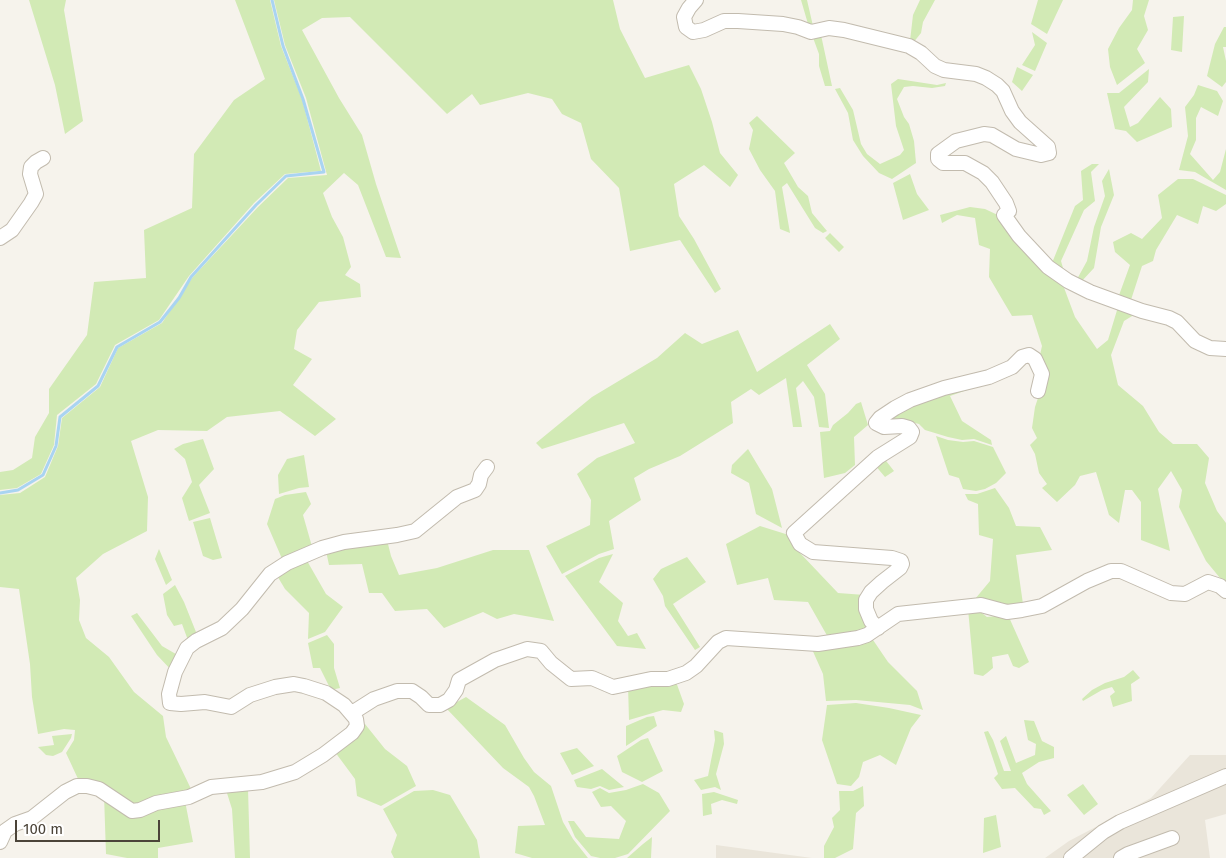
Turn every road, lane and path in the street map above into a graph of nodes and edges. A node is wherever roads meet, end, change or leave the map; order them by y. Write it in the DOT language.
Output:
graph roads {
  1 [pos="696,0"];
  2 [pos="43,158"];
  3 [pos="0,238"];
  4 [pos="1226,349"];
  5 [pos="1038,391"];
  6 [pos="487,467"];
  7 [pos="1226,591"];
  8 [pos="878,628"];
  9 [pos="352,713"];
  10 [pos="1226,776"];
  11 [pos="1172,838"];
  12 [pos="0,842"];
  13 [pos="1071,858"];
  14 [pos="1122,858"];
  1 -- 4 [label="street"];
  2 -- 3 [label="street"];
  5 -- 8 [label="street"];
  6 -- 9 [label="street"];
  7 -- 8 [label="street"];
  8 -- 9 [label="street"];
  9 -- 12 [label="street"];
  10 -- 13 [label="street"];
  11 -- 14 [label="street"];
}
